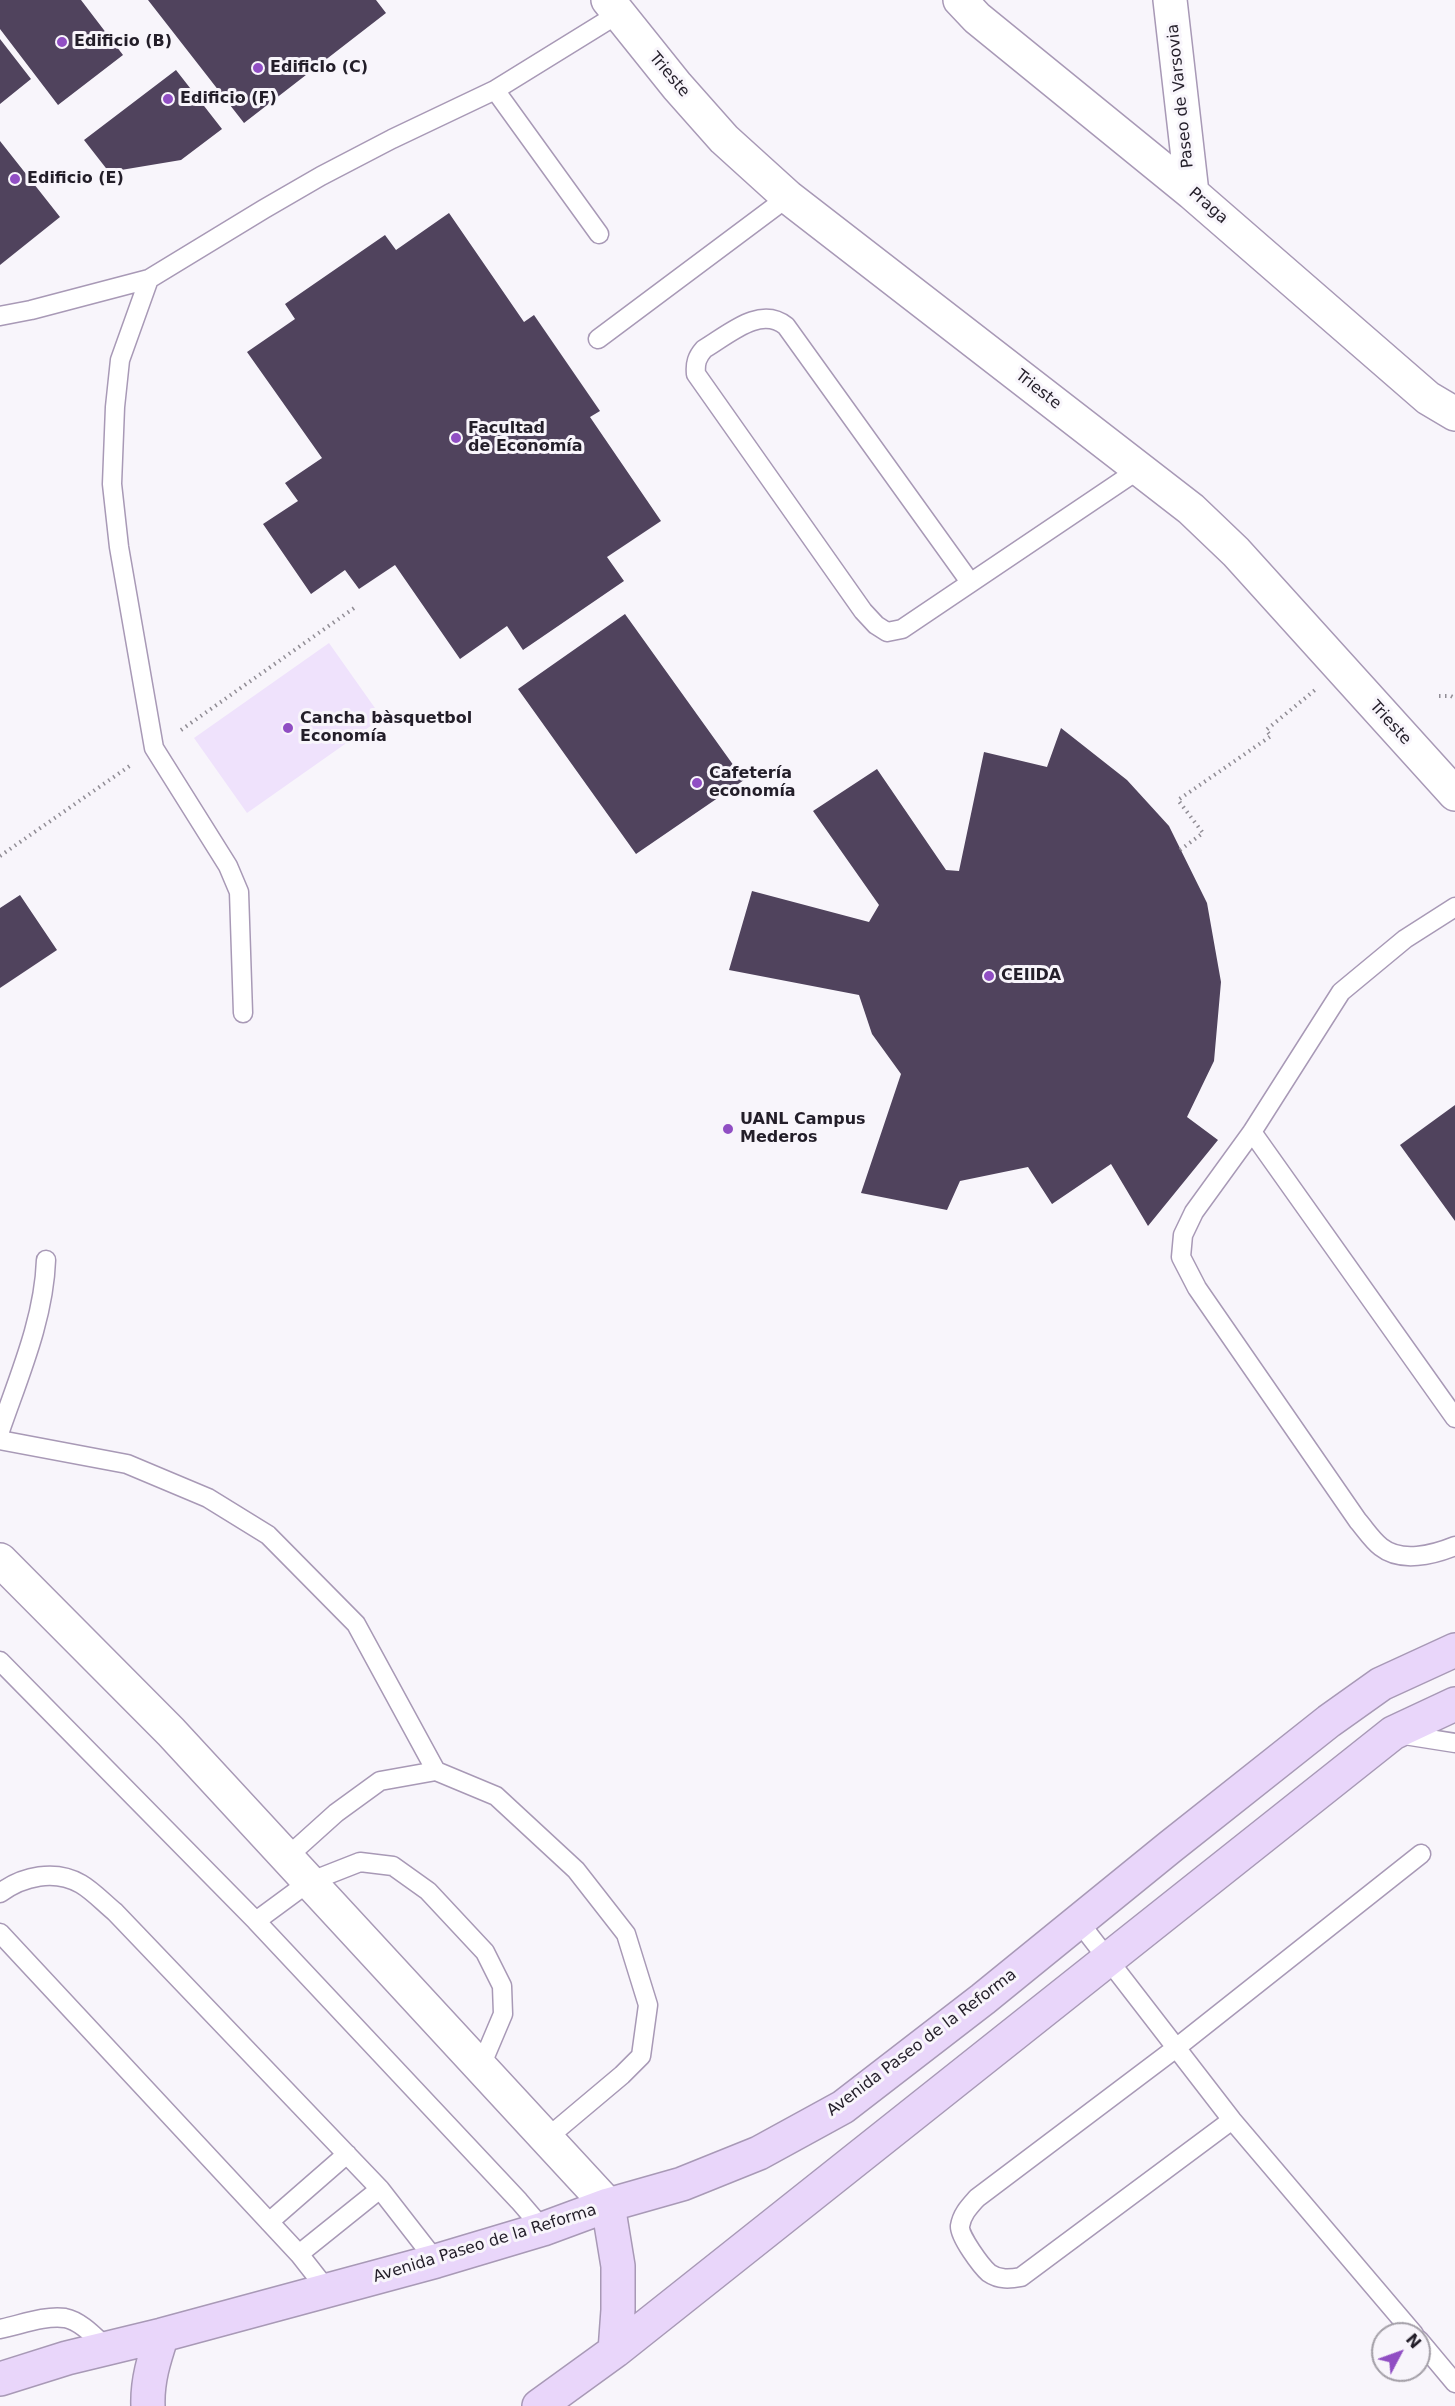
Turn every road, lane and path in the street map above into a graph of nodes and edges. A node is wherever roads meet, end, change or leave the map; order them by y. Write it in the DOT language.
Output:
graph roads {
  1 [pos="960,0"];
  2 [pos="1170,0"];
  3 [pos="613,7"];
  4 [pos="495,90"];
  5 [pos="1192,193"];
  6 [pos="788,197"];
  7 [pos="599,234"];
  8 [pos="149,279"];
  9 [pos="0,316"];
  10 [pos="598,339"];
  11 [pos="1455,414"];
  12 [pos="1140,468"];
  13 [pos="970,582"];
  14 [pos="1341,668"];
  15 [pos="1439,696"];
  16 [pos="1455,698"];
  17 [pos="1455,794"];
  18 [pos="1180,850"];
  19 [pos="1455,907"];
  20 [pos="243,1013"];
  21 [pos="1252,1132"];
  22 [pos="46,1260"];
  23 [pos="1455,1418"];
  24 [pos="0,1431"];
  25 [pos="0,1440"];
  26 [pos="1455,1546"];
  27 [pos="0,1560"];
  28 [pos="1455,1650"];
  29 [pos="0,1661"];
  30 [pos="1455,1704"];
  31 [pos="1393,1733"];
  32 [pos="1455,1743"];
  33 [pos="436,1771"];
  34 [pos="1421,1854"];
  35 [pos="286,1858"];
  36 [pos="309,1882"];
  37 [pos="0,1893"];
  38 [pos="256,1921"];
  39 [pos="1079,1922"];
  40 [pos="0,1933"];
  41 [pos="1107,1958"];
  42 [pos="1176,2048"];
  43 [pos="481,2066"];
  44 [pos="1232,2120"];
  45 [pos="547,2138"];
  46 [pos="347,2154"];
  47 [pos="380,2189"];
  48 [pos="608,2205"];
  49 [pos="269,2222"];
  50 [pos="543,2229"];
  51 [pos="299,2254"];
  52 [pos="436,2261"];
  53 [pos="328,2291"];
  54 [pos="1404,2322"];
  55 [pos="0,2329"];
  56 [pos="162,2335"];
  57 [pos="107,2348"];
  58 [pos="615,2350"];
  59 [pos="1431,2354"];
  60 [pos="0,2379"];
  61 [pos="1455,2383"];
  62 [pos="148,2406"];
  63 [pos="539,2406"];
  1 -- 5 [label="street, Praga"];
  2 -- 5 [label="street, Paseo de Varsovia"];
  3 -- 4 [label="lane"];
  3 -- 6 [label="street, Trieste"];
  4 -- 7 [label="lane"];
  4 -- 8 [label="lane"];
  5 -- 11 [label="street, Praga"];
  6 -- 10 [label="lane"];
  6 -- 12 [label="street, Trieste"];
  8 -- 9 [label="lane"];
  8 -- 20 [label="lane"];
  12 -- 13 [label="lane"];
  12 -- 14 [label="street, Trieste"];
  13 -- 13 [label="lane"];
  14 -- 17 [label="street, Trieste"];
  14 -- 18 [label="path"];
  15 -- 16 [label="path"];
  19 -- 21 [label="lane"];
  21 -- 23 [label="lane"];
  21 -- 26 [label="lane"];
  22 -- 24 [label="lane"];
  25 -- 33 [label="lane"];
  27 -- 35 [label="street"];
  28 -- 39 [label="street, Avenida Paseo de la Reforma"];
  29 -- 38 [label="lane"];
  30 -- 31 [label="street"];
  31 -- 32 [label="lane"];
  31 -- 41 [label="street"];
  33 -- 35 [label="lane"];
  33 -- 45 [label="lane"];
  34 -- 42 [label="lane"];
  35 -- 36 [label="street"];
  36 -- 38 [label="lane"];
  36 -- 43 [label="street"];
  36 -- 43 [label="lane"];
  37 -- 46 [label="lane"];
  38 -- 50 [label="lane"];
  39 -- 41 [label="lane"];
  39 -- 48 [label="street, Avenida Paseo de la Reforma"];
  40 -- 49 [label="lane"];
  41 -- 42 [label="lane"];
  41 -- 58 [label="street"];
  42 -- 44 [label="lane"];
  42 -- 44 [label="lane"];
  43 -- 45 [label="street"];
  44 -- 54 [label="lane"];
  45 -- 48 [label="street"];
  46 -- 47 [label="lane"];
  46 -- 49 [label="lane"];
  47 -- 51 [label="lane"];
  47 -- 52 [label="lane"];
  48 -- 50 [label="street, Avenida Paseo de la Reforma"];
  48 -- 58 [label="street"];
  49 -- 51 [label="lane"];
  50 -- 52 [label="street, Avenida Paseo de la Reforma"];
  51 -- 53 [label="lane"];
  52 -- 53 [label="street, Avenida Paseo de la Reforma"];
  53 -- 56 [label="street, Avenida Paseo de la Reforma"];
  55 -- 57 [label="lane"];
  56 -- 57 [label="street, Avenida Paseo de la Reforma"];
  56 -- 62 [label="street"];
  57 -- 60 [label="street, Avenida Paseo de la Reforma"];
  58 -- 63 [label="street"];
  59 -- 61 [label="lane"];
}
